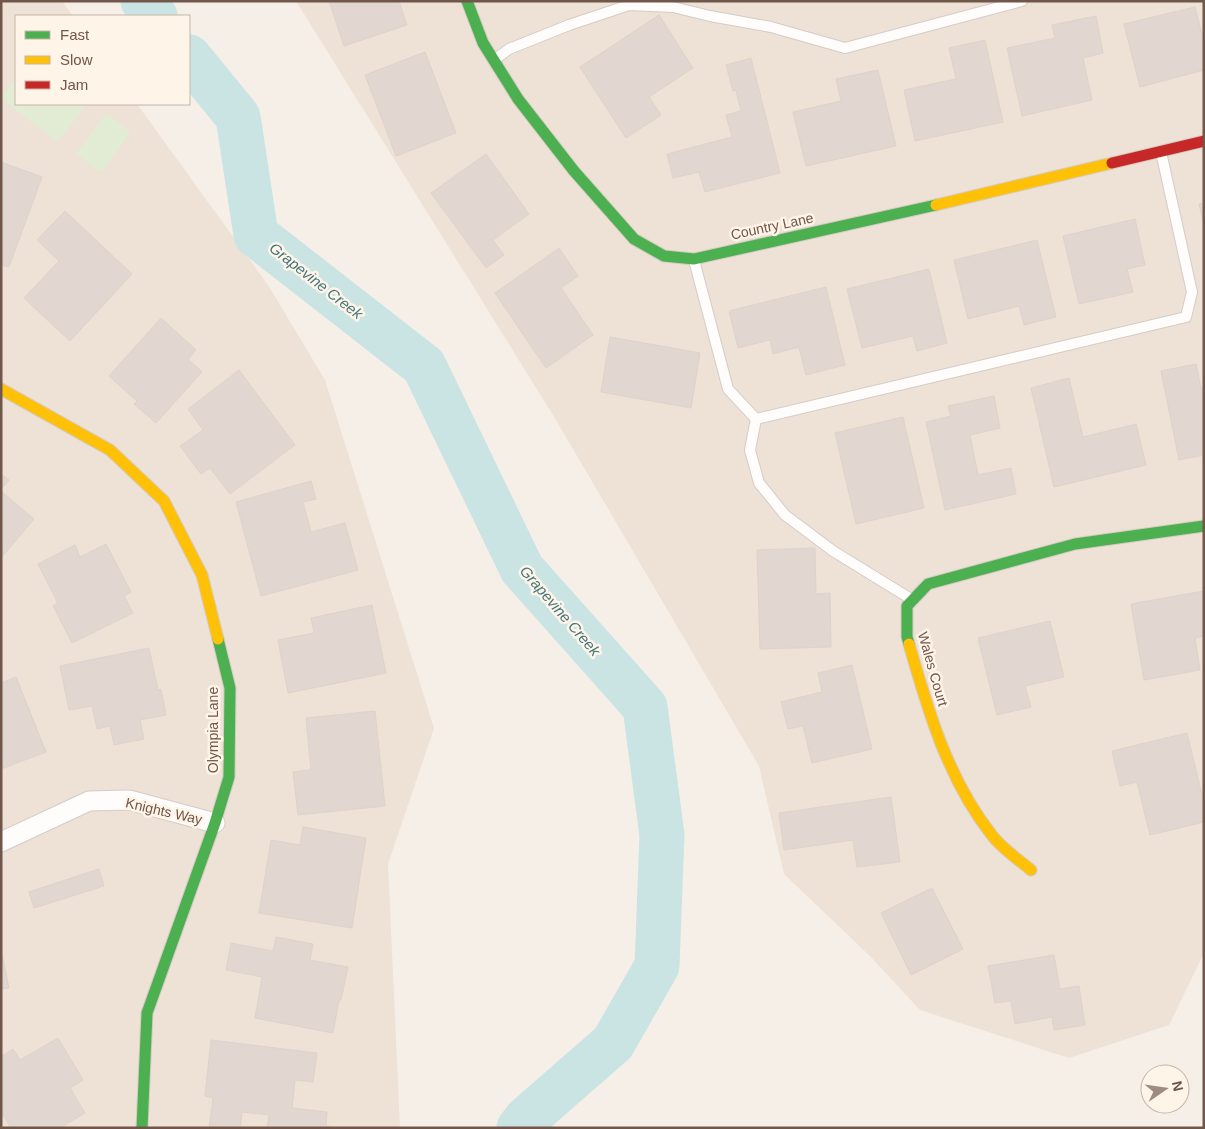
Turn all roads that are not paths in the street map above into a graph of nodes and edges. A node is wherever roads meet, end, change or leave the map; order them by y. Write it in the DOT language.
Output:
graph roads {
  1 [pos="467,1"];
  2 [pos="1022,1"];
  3 [pos="494,60"];
  4 [pos="1204,141"];
  5 [pos="1161,151"];
  6 [pos="694,259"];
  7 [pos="1,389"];
  8 [pos="756,419"];
  9 [pos="1204,526"];
  10 [pos="913,600"];
  11 [pos="215,823"];
  12 [pos="1,842"];
  13 [pos="1031,870"];
  14 [pos="142,1128"];
  1 -- 3 [label="street, Country Lane"];
  2 -- 3 [label="lane"];
  3 -- 6 [label="street, Country Lane"];
  4 -- 5 [label="street, Country Lane"];
  5 -- 6 [label="street, Country Lane"];
  5 -- 8 [label="lane"];
  6 -- 8 [label="lane"];
  7 -- 11 [label="street, Olympia Lane"];
  8 -- 10 [label="lane"];
  9 -- 10 [label="street"];
  10 -- 13 [label="street, Wales Court"];
  11 -- 12 [label="street, Knights Way"];
  11 -- 14 [label="street, Olympia Lane"];
}
